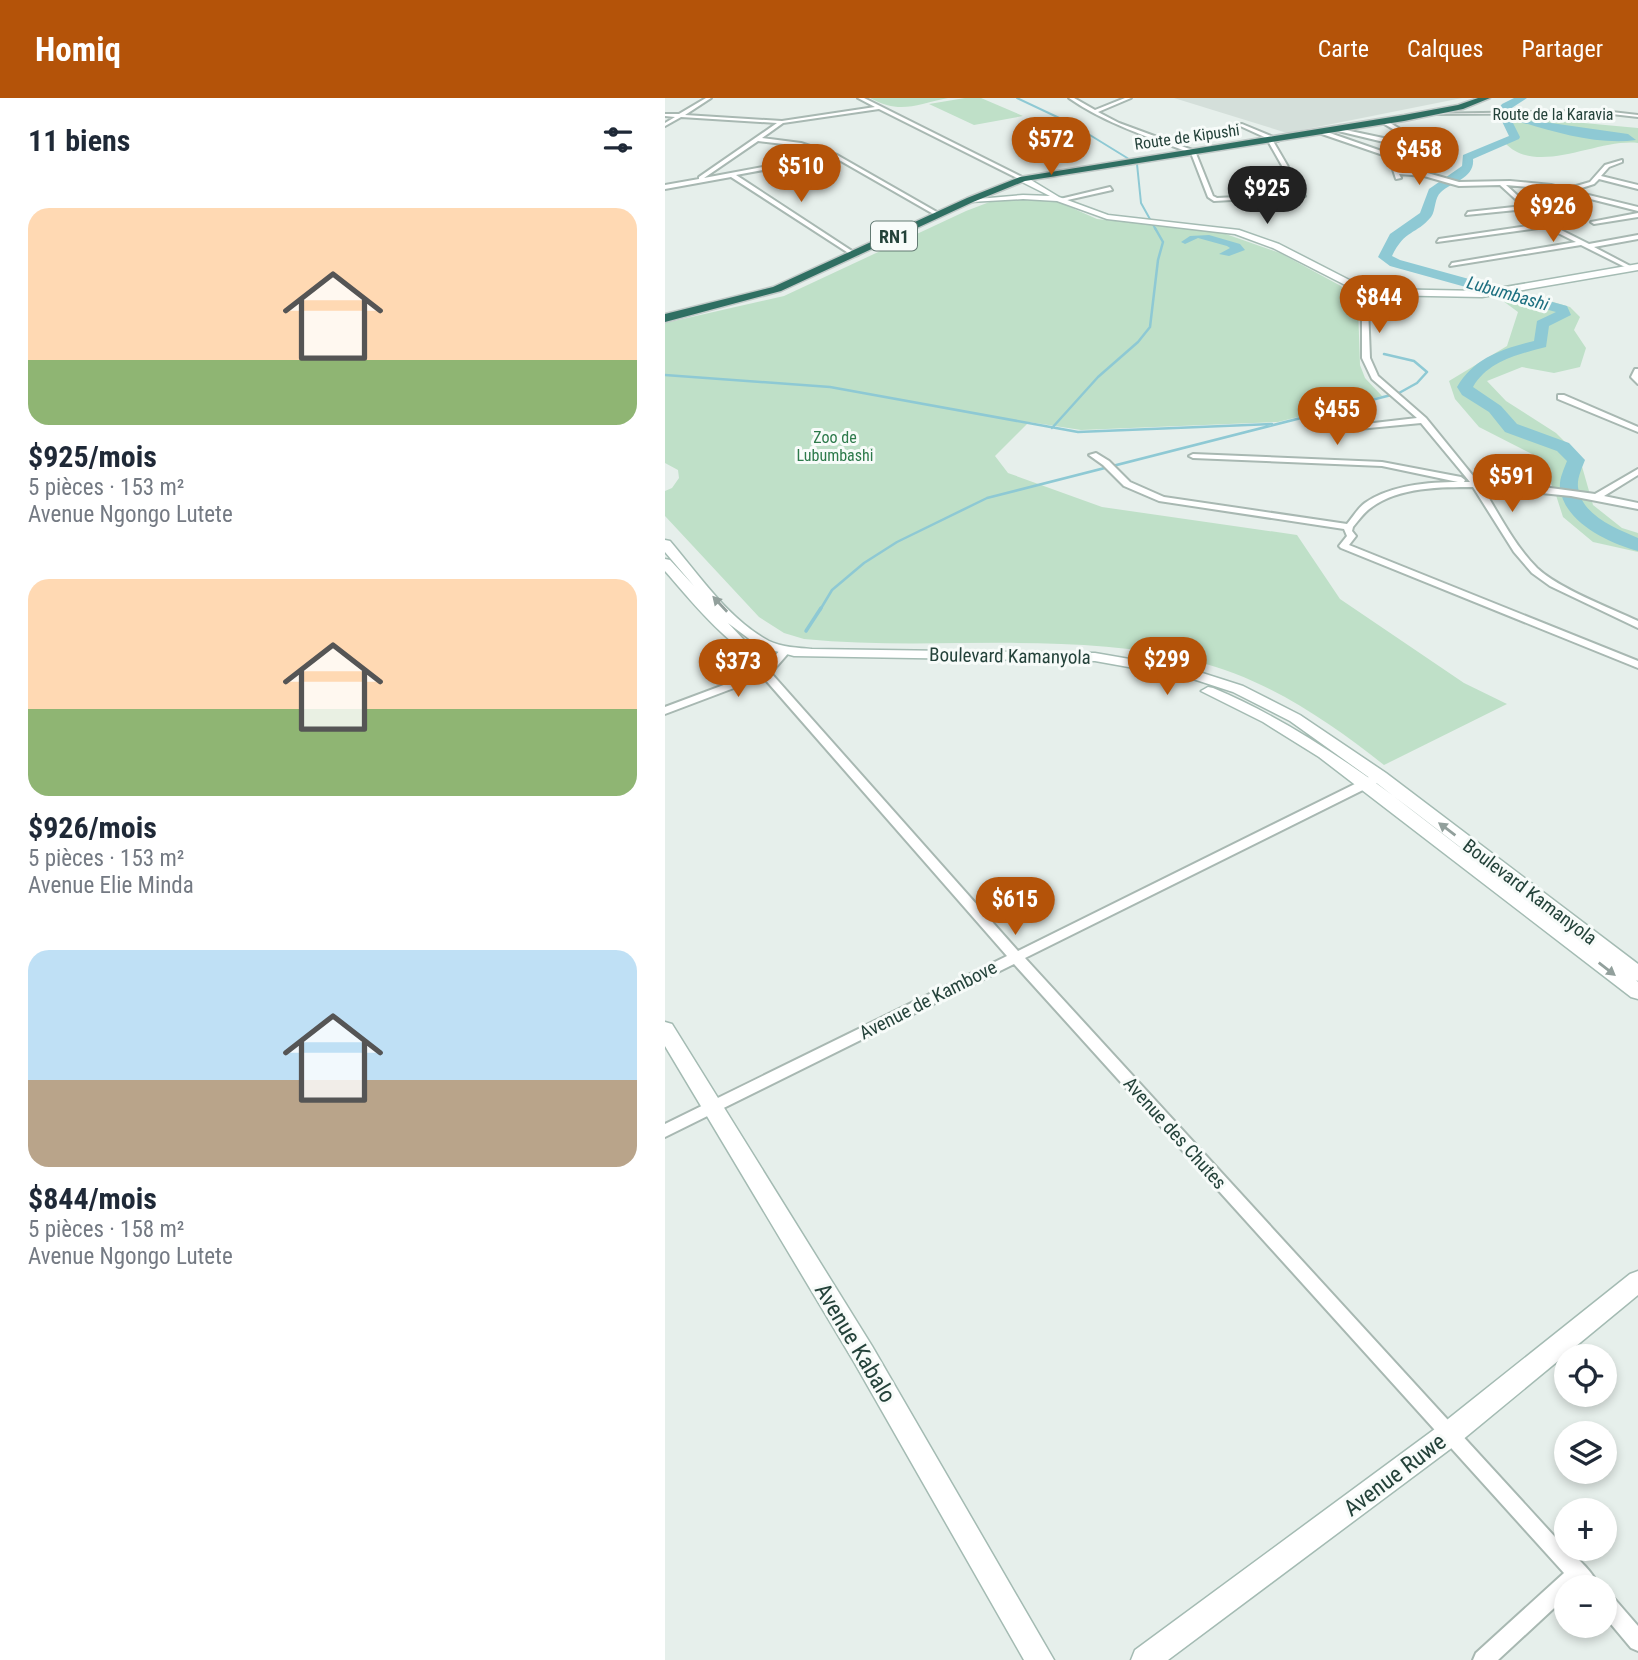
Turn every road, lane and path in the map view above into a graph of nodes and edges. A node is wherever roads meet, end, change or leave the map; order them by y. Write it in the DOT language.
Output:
graph roads {
  1 [pos="709,98"];
  2 [pos="860,98"];
  3 [pos="1071,98"];
  4 [pos="1129,98"];
  5 [pos="1486,98"];
  6 [pos="878,108"];
  7 [pos="1093,112"];
  8 [pos="1426,114"];
  9 [pos="665,115"];
  10 [pos="680,116"];
  11 [pos="1638,116"];
  12 [pos="1383,121"];
  13 [pos="782,122"];
  14 [pos="665,125"];
  15 [pos="1240,125"];
  16 [pos="1336,129"];
  17 [pos="1321,132"];
  18 [pos="1412,138"];
  19 [pos="756,139"];
  20 [pos="1273,140"];
  21 [pos="1388,141"];
  22 [pos="1192,152"];
  23 [pos="835,156"];
  24 [pos="1620,161"];
  25 [pos="1398,172"];
  26 [pos="732,175"];
  27 [pos="1598,177"];
  28 [pos="1023,179"];
  29 [pos="1399,180"];
  30 [pos="695,182"];
  31 [pos="1456,183"];
  32 [pos="1501,183"];
  33 [pos="665,187"];
  34 [pos="1638,187"];
  35 [pos="1110,189"];
  36 [pos="1567,191"];
  37 [pos="970,200"];
  38 [pos="1064,200"];
  39 [pos="1526,207"];
  40 [pos="1637,210"];
  41 [pos="1468,214"];
  42 [pos="939,215"];
  43 [pos="1594,222"];
  44 [pos="1547,225"];
  45 [pos="1638,237"];
  46 [pos="1439,241"];
  47 [pos="1585,245"];
  48 [pos="855,255"];
  49 [pos="1452,265"];
  50 [pos="1635,267"];
  51 [pos="1358,288"];
  52 [pos="665,318"];
  53 [pos="1638,371"];
  54 [pos="1638,382"];
  55 [pos="1561,397"];
  56 [pos="1423,419"];
  57 [pos="1348,428"];
  58 [pos="1638,430"];
  59 [pos="1093,455"];
  60 [pos="1193,456"];
  61 [pos="1638,471"];
  62 [pos="1475,483"];
  63 [pos="1595,497"];
  64 [pos="1638,506"];
  65 [pos="1349,535"];
  66 [pos="665,544"];
  67 [pos="665,563"];
  68 [pos="1638,625"];
  69 [pos="782,654"];
  70 [pos="1638,665"];
  71 [pos="765,673"];
  72 [pos="665,710"];
  73 [pos="1373,780"];
  74 [pos="1015,956"];
  75 [pos="1634,967"];
  76 [pos="1638,992"];
  77 [pos="665,1029"];
  78 [pos="712,1108"];
  79 [pos="665,1131"];
  80 [pos="1638,1281"];
  81 [pos="1452,1432"];
  82 [pos="1580,1575"];
  83 [pos="1554,1604"];
  84 [pos="1617,1617"];
  85 [pos="1638,1641"];
  86 [pos="1040,1660"];
  87 [pos="1145,1660"];
  88 [pos="1483,1660"];
  1 -- 10 [label="street"];
  2 -- 6 [label="street"];
  3 -- 7 [label="street"];
  4 -- 7 [label="street"];
  5 -- 8 [label="highway, Route de Kipushi / RN1"];
  6 -- 13 [label="street"];
  6 -- 28 [label="street"];
  7 -- 22 [label="street"];
  8 -- 11 [label="street, Route de la Karavia"];
  8 -- 12 [label="highway, Route de Kipushi / RN1"];
  9 -- 10 [label="street"];
  10 -- 13 [label="street"];
  10 -- 14 [label="street"];
  12 -- 16 [label="highway, Route de Kipushi / RN1"];
  12 -- 18 [label="street"];
  13 -- 19 [label="street"];
  15 -- 20 [label="street"];
  16 -- 17 [label="highway, Route de Kipushi / RN1"];
  16 -- 21 [label="street"];
  17 -- 20 [label="highway, Route de Kipushi / RN1"];
  17 -- 25 [label="street"];
  19 -- 23 [label="street"];
  19 -- 30 [label="street"];
  20 -- 22 [label="highway, Route de Kipushi / RN1"];
  20 -- 22 [label="street"];
  22 -- 28 [label="highway, Route de Kipushi / RN1"];
  23 -- 26 [label="street"];
  23 -- 42 [label="street"];
  24 -- 27 [label="street"];
  25 -- 29 [label="street"];
  25 -- 31 [label="street"];
  26 -- 30 [label="street"];
  26 -- 48 [label="street"];
  27 -- 34 [label="street"];
  27 -- 36 [label="street"];
  28 -- 37 [label="highway, Route de Kipushi / RN1"];
  28 -- 38 [label="street"];
  30 -- 33 [label="street"];
  31 -- 32 [label="street"];
  32 -- 36 [label="street"];
  32 -- 39 [label="street"];
  35 -- 38 [label="street"];
  36 -- 40 [label="street"];
  37 -- 38 [label="street"];
  37 -- 42 [label="highway, Route de Kipushi / RN1"];
  38 -- 51 [label="street"];
  39 -- 41 [label="street"];
  39 -- 44 [label="street"];
  40 -- 43 [label="street"];
  42 -- 48 [label="highway, Route de Kipushi / RN1"];
  44 -- 46 [label="street"];
  44 -- 47 [label="street"];
  45 -- 47 [label="street"];
  47 -- 49 [label="street"];
  47 -- 50 [label="street"];
  48 -- 52 [label="highway, Route de Kipushi / RN1"];
  50 -- 51 [label="street"];
  51 -- 56 [label="street"];
  53 -- 54 [label="street"];
  55 -- 58 [label="street"];
  56 -- 57 [label="street"];
  56 -- 62 [label="street"];
  59 -- 65 [label="street"];
  60 -- 62 [label="street"];
  61 -- 63 [label="street"];
  62 -- 63 [label="street"];
  62 -- 65 [label="street"];
  62 -- 68 [label="street"];
  63 -- 64 [label="street"];
  65 -- 70 [label="street"];
  69 -- 66 [label="street, Boulevard Kamanyola, one-way"];
  67 -- 69 [label="street, Boulevard Kamanyola"];
  69 -- 71 [label="street"];
  69 -- 73 [label="street, Boulevard Kamanyola"];
  71 -- 72 [label="street"];
  71 -- 74 [label="street, Avenue des Chutes"];
  73 -- 74 [label="street, Avenue de Kambove"];
  75 -- 73 [label="street, Boulevard Kamanyola, one-way"];
  73 -- 76 [label="street, Boulevard Kamanyola, one-way"];
  74 -- 78 [label="street, Avenue de Kambove"];
  74 -- 81 [label="street, Avenue des Chutes"];
  77 -- 78 [label="street, Avenue Kabalo"];
  78 -- 79 [label="street, Avenue de Kambove"];
  78 -- 86 [label="street, Avenue Kabalo"];
  80 -- 81 [label="street, Avenue Ruwe"];
  81 -- 82 [label="street, Avenue des Chutes"];
  81 -- 87 [label="street, Avenue Ruwe"];
  83 -- 88 [label="street"];
  84 -- 85 [label="street"];
}
